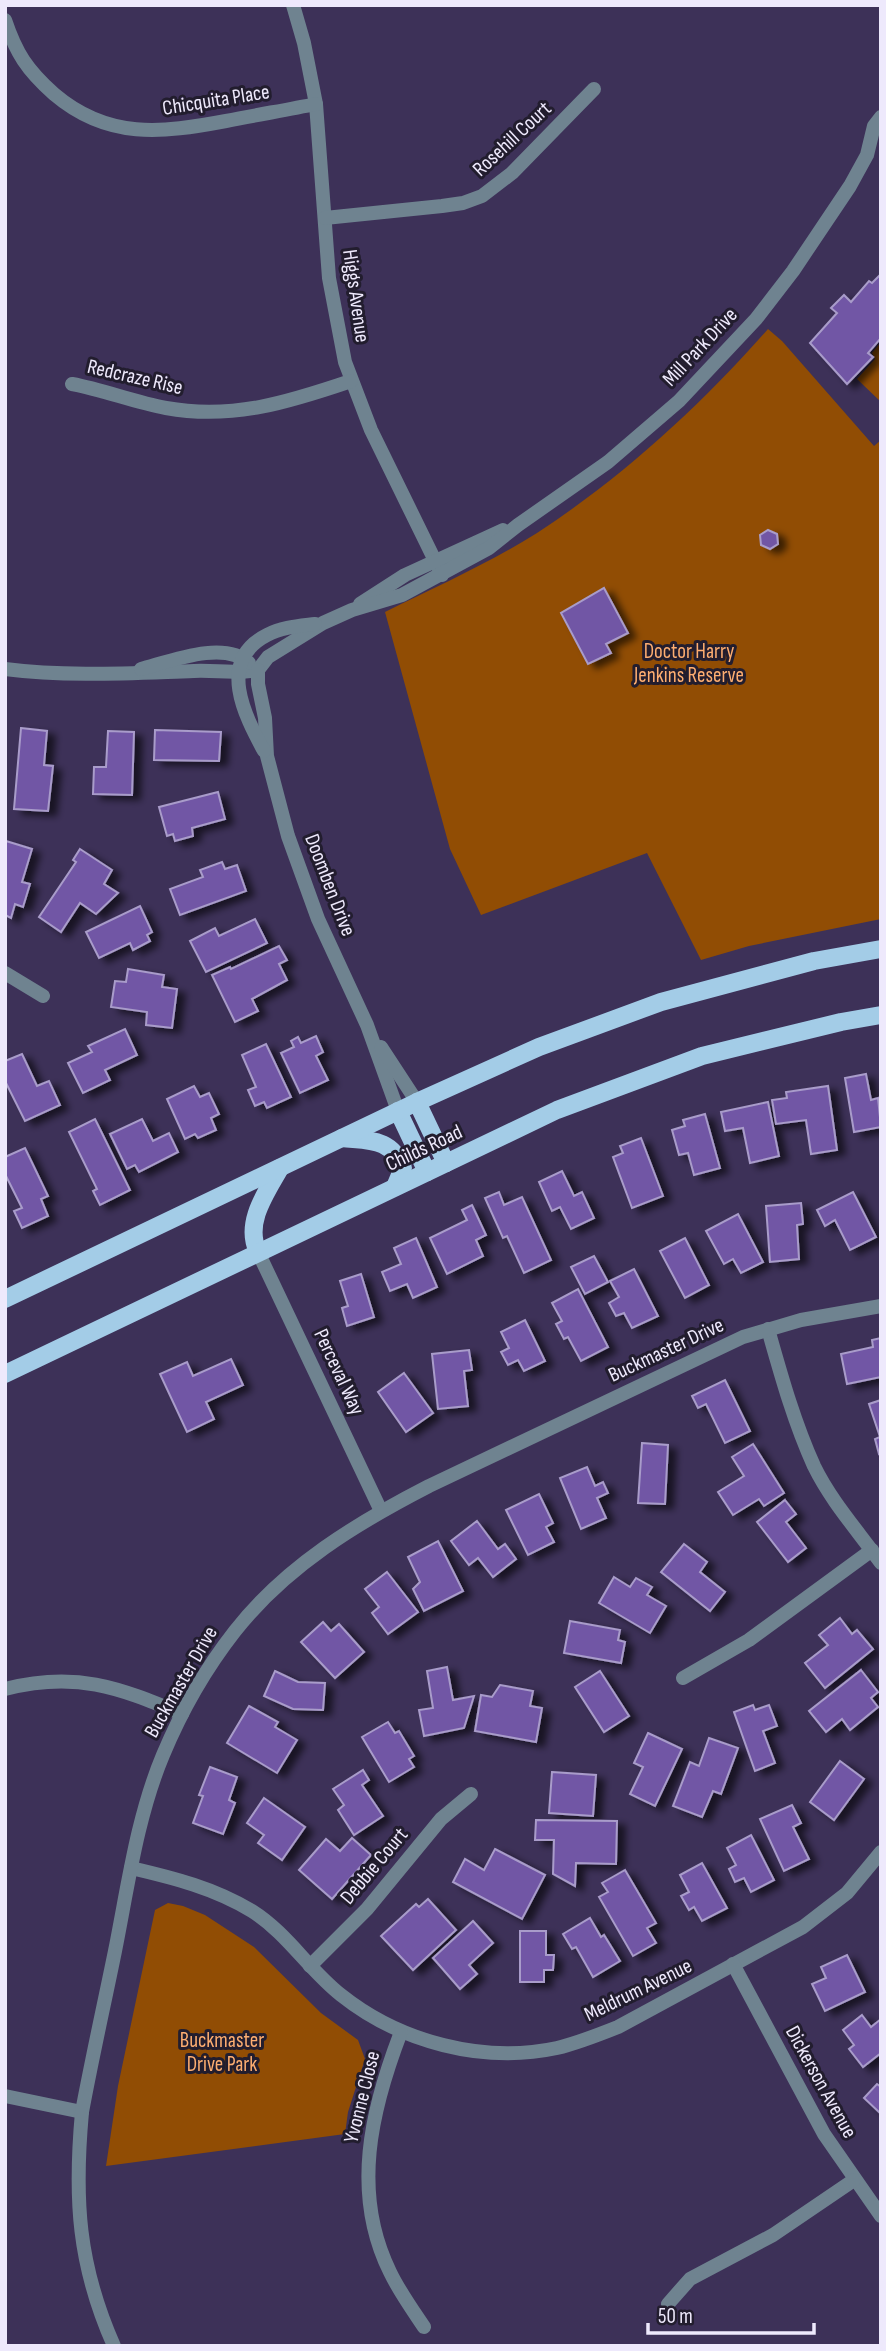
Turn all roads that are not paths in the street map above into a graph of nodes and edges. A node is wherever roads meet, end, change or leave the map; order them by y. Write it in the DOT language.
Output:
graph roads {
  1 [pos="293,5"];
  2 [pos="5,20"];
  3 [pos="594,89"];
  4 [pos="316,104"];
  5 [pos="881,117"];
  6 [pos="881,142"];
  7 [pos="867,155"];
  8 [pos="325,218"];
  9 [pos="351,381"];
  10 [pos="72,384"];
  11 [pos="518,525"];
  12 [pos="434,560"];
  13 [pos="442,575"];
  14 [pos="352,610"];
  15 [pos="323,623"];
  16 [pos="244,658"];
  17 [pos="5,669"];
  18 [pos="258,670"];
  19 [pos="130,672"];
  20 [pos="239,673"];
  21 [pos="267,756"];
  22 [pos="881,949"];
  23 [pos="5,973"];
  24 [pos="43,996"];
  25 [pos="881,1015"];
  26 [pos="367,1025"];
  27 [pos="417,1102"];
  28 [pos="398,1111"];
  29 [pos="342,1138"];
  30 [pos="446,1163"];
  31 [pos="279,1168"];
  32 [pos="428,1172"];
  33 [pos="396,1187"];
  34 [pos="258,1252"];
  35 [pos="5,1299"];
  36 [pos="881,1306"];
  37 [pos="768,1329"];
  38 [pos="5,1374"];
  39 [pos="381,1511"];
  40 [pos="872,1550"];
  41 [pos="881,1563"];
  42 [pos="683,1678"];
  43 [pos="5,1689"];
  44 [pos="182,1714"];
  45 [pos="471,1794"];
  46 [pos="881,1852"];
  47 [pos="131,1868"];
  48 [pos="733,1965"];
  49 [pos="310,1966"];
  50 [pos="401,2032"];
  51 [pos="5,2096"];
  52 [pos="82,2112"];
  53 [pos="854,2180"];
  54 [pos="881,2216"];
  55 [pos="668,2304"];
  56 [pos="424,2327"];
  57 [pos="114,2346"];
  1 -- 4 [label="street, Higgs Avenue"];
  2 -- 4 [label="street, Chicquita Place"];
  3 -- 8 [label="street, Rosehill Court"];
  4 -- 8 [label="street, Higgs Avenue"];
  5 -- 7 [label="street, Mill Park Drive"];
  6 -- 7 [label="street, Mill Park Drive"];
  7 -- 11 [label="street, Mill Park Drive"];
  8 -- 9 [label="street, Higgs Avenue"];
  9 -- 10 [label="street, Redcraze Rise"];
  9 -- 12 [label="street, Higgs Avenue"];
  11 -- 12 [label="street, Mill Park Drive"];
  11 -- 13 [label="street, Mill Park Drive"];
  12 -- 13 [label="street, Higgs Avenue"];
  12 -- 14 [label="street, Mill Park Drive"];
  13 -- 14 [label="street, Mill Park Drive"];
  14 -- 15 [label="street, Mill Park Drive"];
  15 -- 16 [label="street, Mill Park Drive"];
  15 -- 18 [label="street, Mill Park Drive"];
  16 -- 18 [label="street"];
  16 -- 19 [label="street"];
  16 -- 20 [label="street, Doomben Drive"];
  17 -- 19 [label="street"];
  18 -- 20 [label="street"];
  18 -- 21 [label="street, Doomben Drive"];
  19 -- 20 [label="street"];
  20 -- 21 [label="street, Doomben Drive"];
  21 -- 26 [label="street, Doomben Drive"];
  22 -- 27 [label="main road, Childs Road"];
  23 -- 24 [label="street"];
  25 -- 30 [label="main road, Childs Road"];
  26 -- 27 [label="street, Doomben Drive"];
  26 -- 28 [label="street, Doomben Drive"];
  27 -- 28 [label="main road, Childs Road"];
  27 -- 30 [label="main road"];
  28 -- 29 [label="main road, Childs Road"];
  28 -- 32 [label="main road"];
  29 -- 31 [label="main road, Childs Road"];
  29 -- 33 [label="main road"];
  30 -- 32 [label="main road, Childs Road"];
  31 -- 34 [label="main road"];
  31 -- 35 [label="main road, Childs Road"];
  32 -- 33 [label="main road, Childs Road"];
  33 -- 34 [label="main road, Childs Road"];
  34 -- 38 [label="main road, Childs Road"];
  34 -- 39 [label="street, Perceval Way"];
  36 -- 37 [label="street, Buckmaster Drive"];
  37 -- 39 [label="street, Buckmaster Drive"];
  37 -- 40 [label="street"];
  39 -- 44 [label="street, Buckmaster Drive"];
  40 -- 41 [label="street"];
  40 -- 42 [label="street"];
  43 -- 44 [label="street"];
  44 -- 47 [label="street, Buckmaster Drive"];
  45 -- 49 [label="street, Debbie Court"];
  46 -- 48 [label="street, Meldrum Avenue"];
  47 -- 49 [label="street, Meldrum Avenue"];
  47 -- 52 [label="street, Buckmaster Drive"];
  48 -- 50 [label="street, Meldrum Avenue"];
  48 -- 53 [label="street, Dickerson Avenue"];
  49 -- 50 [label="street, Meldrum Avenue"];
  50 -- 56 [label="street, Yvonne Close"];
  51 -- 52 [label="street"];
  52 -- 57 [label="street, Buckmaster Drive"];
  53 -- 54 [label="street, Dickerson Avenue"];
  53 -- 55 [label="street"];
}
